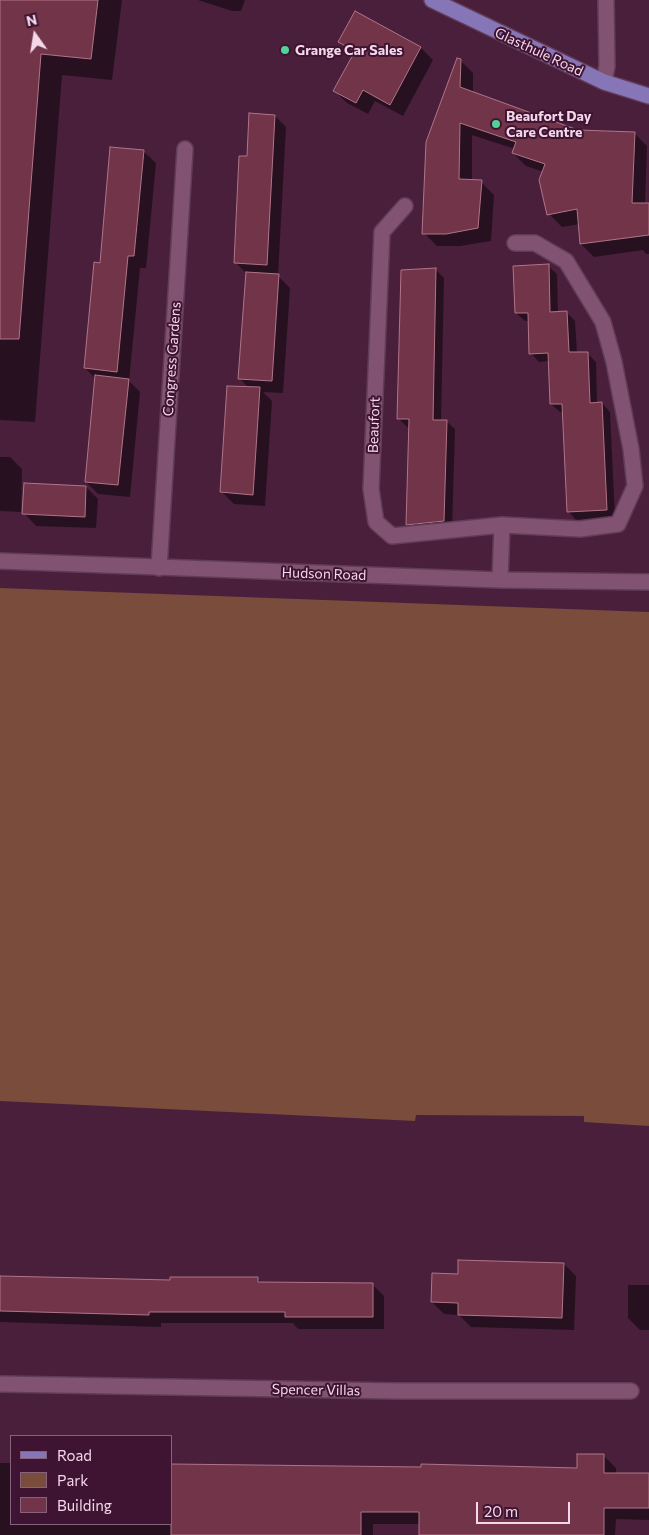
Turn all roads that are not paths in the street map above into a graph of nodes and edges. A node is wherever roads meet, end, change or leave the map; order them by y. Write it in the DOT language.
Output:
graph roads {
  1 [pos="432,0"];
  2 [pos="606,0"];
  3 [pos="604,82"];
  4 [pos="649,96"];
  5 [pos="185,149"];
  6 [pos="404,206"];
  7 [pos="515,243"];
  8 [pos="502,525"];
  9 [pos="0,561"];
  10 [pos="159,568"];
  11 [pos="500,580"];
  12 [pos="649,582"];
  13 [pos="0,1384"];
  14 [pos="631,1391"];
  1 -- 3 [label="main road, Glasthule Road"];
  2 -- 3 [label="street"];
  3 -- 4 [label="main road, Glasthule Road"];
  5 -- 10 [label="street, Congress Gardens"];
  6 -- 8 [label="street, Beaufort"];
  7 -- 8 [label="street, Beaufort"];
  8 -- 11 [label="street"];
  9 -- 10 [label="street, Hudson Road"];
  10 -- 11 [label="street, Hudson Road"];
  11 -- 12 [label="street, Hudson Road"];
  13 -- 14 [label="street, Spencer Villas"];
}
